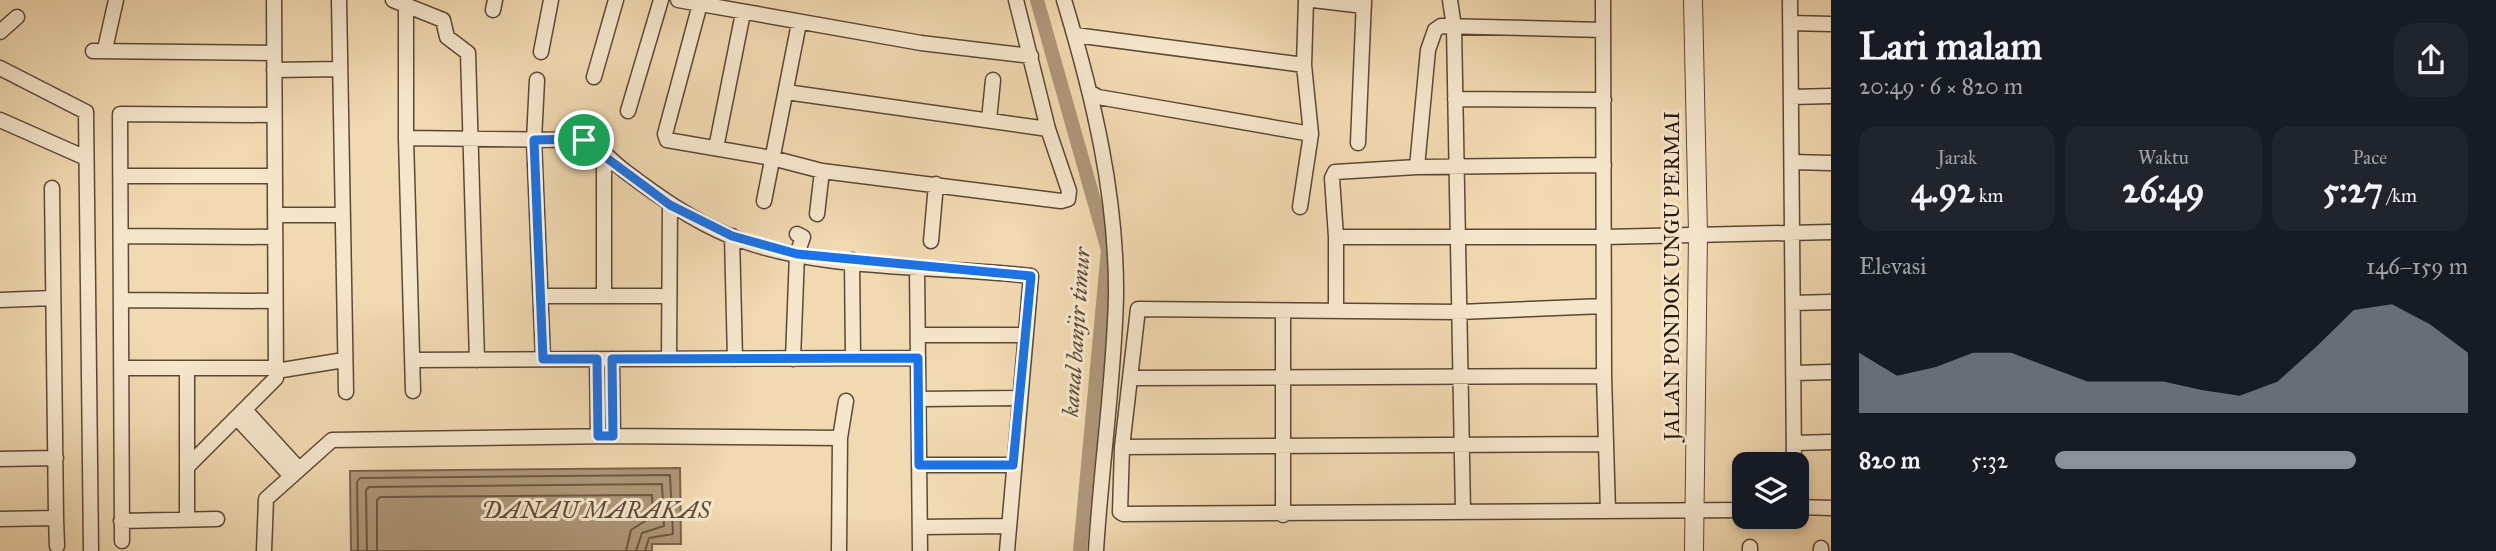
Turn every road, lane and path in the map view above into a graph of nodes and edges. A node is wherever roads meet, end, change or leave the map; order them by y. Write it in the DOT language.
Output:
graph roads {
  1 [pos="116,0"];
  2 [pos="274,0"];
  3 [pos="339,0"];
  4 [pos="551,0"];
  5 [pos="615,0"];
  6 [pos="661,0"];
  7 [pos="678,0"];
  8 [pos="1016,0"];
  9 [pos="1064,0"];
  10 [pos="1306,0"];
  11 [pos="1313,0"];
  12 [pos="1450,0"];
  13 [pos="1603,0"];
  14 [pos="1693,0"];
  15 [pos="1790,0"];
  16 [pos="400,3"];
  17 [pos="1364,3"];
  18 [pos="700,4"];
  19 [pos="743,13"];
  20 [pos="17,17"];
  21 [pos="799,23"];
  22 [pos="1790,23"];
  23 [pos="1831,24"];
  24 [pos="1454,27"];
  25 [pos="1603,30"];
  26 [pos="0,32"];
  27 [pos="1075,36"];
  28 [pos="274,52"];
  29 [pos="541,52"];
  30 [pos="1031,56"];
  31 [pos="1304,65"];
  32 [pos="0,68"];
  33 [pos="340,69"];
  34 [pos="274,70"];
  35 [pos="594,77"];
  36 [pos="537,80"];
  37 [pos="993,80"];
  38 [pos="786,92"];
  39 [pos="1091,93"];
  40 [pos="1831,96"];
  41 [pos="1791,97"];
  42 [pos="1455,99"];
  43 [pos="1604,100"];
  44 [pos="628,111"];
  45 [pos="274,115"];
  46 [pos="0,120"];
  47 [pos="989,120"];
  48 [pos="1048,129"];
  49 [pos="1311,134"];
  50 [pos="406,138"];
  51 [pos="470,138"];
  52 [pos="534,140"];
  53 [pos="1358,142"];
  54 [pos="716,148"];
  55 [pos="604,156"];
  56 [pos="772,158"];
  57 [pos="86,159"];
  58 [pos="1792,162"];
  59 [pos="1831,163"];
  60 [pos="1604,165"];
  61 [pos="1417,167"];
  62 [pos="1457,169"];
  63 [pos="822,171"];
  64 [pos="121,176"];
  65 [pos="275,176"];
  66 [pos="936,184"];
  67 [pos="52,188"];
  68 [pos="764,201"];
  69 [pos="670,205"];
  70 [pos="1300,207"];
  71 [pos="817,214"];
  72 [pos="275,215"];
  73 [pos="343,215"];
  74 [pos="1831,232"];
  75 [pos="1793,233"];
  76 [pos="797,234"];
  77 [pos="1698,234"];
  78 [pos="121,236"];
  79 [pos="732,236"];
  80 [pos="1458,236"];
  81 [pos="275,237"];
  82 [pos="1336,237"];
  83 [pos="1604,237"];
  84 [pos="932,241"];
  85 [pos="797,254"];
  86 [pos="852,260"];
  87 [pos="917,267"];
  88 [pos="604,295"];
  89 [pos="541,296"];
  90 [pos="670,296"];
  91 [pos="53,298"];
  92 [pos="0,300"];
  93 [pos="122,300"];
  94 [pos="275,301"];
  95 [pos="1831,302"];
  96 [pos="1793,303"];
  97 [pos="1604,306"];
  98 [pos="1283,311"];
  99 [pos="1336,311"];
  100 [pos="1459,312"];
  101 [pos="918,335"];
  102 [pos="1025,335"];
  103 [pos="853,358"];
  104 [pos="918,358"];
  105 [pos="543,359"];
  106 [pos="605,359"];
  107 [pos="669,359"];
  108 [pos="735,359"];
  109 [pos="793,359"];
  110 [pos="344,360"];
  111 [pos="412,360"];
  112 [pos="477,360"];
  113 [pos="122,368"];
  114 [pos="187,368"];
  115 [pos="276,370"];
  116 [pos="1831,372"];
  117 [pos="1794,373"];
  118 [pos="1604,376"];
  119 [pos="1132,378"];
  120 [pos="1283,378"];
  121 [pos="1460,379"];
  122 [pos="413,391"];
  123 [pos="346,392"];
  124 [pos="1020,398"];
  125 [pos="919,399"];
  126 [pos="846,401"];
  127 [pos="242,415"];
  128 [pos="606,436"];
  129 [pos="840,438"];
  130 [pos="1831,442"];
  131 [pos="1461,443"];
  132 [pos="1794,443"];
  133 [pos="1283,444"];
  134 [pos="1606,444"];
  135 [pos="1122,447"];
  136 [pos="1794,452"];
  137 [pos="56,458"];
  138 [pos="0,459"];
  139 [pos="919,465"];
  140 [pos="1013,465"];
  141 [pos="188,466"];
  142 [pos="295,472"];
  143 [pos="1809,507"];
  144 [pos="1831,508"];
  145 [pos="1732,509"];
  146 [pos="1695,510"];
  147 [pos="1608,511"];
  148 [pos="1463,512"];
  149 [pos="1283,515"];
  150 [pos="56,518"];
  151 [pos="0,519"];
  152 [pos="217,519"];
  153 [pos="187,520"];
  154 [pos="121,521"];
  155 [pos="1008,526"];
  156 [pos="920,527"];
  157 [pos="122,541"];
  158 [pos="57,546"];
  159 [pos="91,551"];
  160 [pos="264,551"];
  161 [pos="839,551"];
  162 [pos="920,551"];
  163 [pos="1007,551"];
  164 [pos="1096,551"];
  165 [pos="1694,551"];
  1 -- 28 [label="street"];
  2 -- 28 [label="street"];
  3 -- 33 [label="street"];
  4 -- 29 [label="street"];
  5 -- 35 [label="street"];
  6 -- 44 [label="street"];
  7 -- 18 [label="street"];
  8 -- 30 [label="street"];
  9 -- 27 [label="street"];
  10 -- 31 [label="street"];
  11 -- 17 [label="street"];
  12 -- 24 [label="street"];
  13 -- 25 [label="street"];
  14 -- 77 [label="street, JALAN PONDOK UNGU PERMAI"];
  15 -- 22 [label="street"];
  16 -- 50 [label="street"];
  16 -- 51 [label="street"];
  17 -- 53 [label="street"];
  18 -- 19 [label="street"];
  18 -- 54 [label="street"];
  19 -- 21 [label="street"];
  19 -- 54 [label="street"];
  20 -- 26 [label="street"];
  21 -- 30 [label="street"];
  21 -- 38 [label="street"];
  22 -- 23 [label="street"];
  22 -- 41 [label="street"];
  24 -- 25 [label="street"];
  24 -- 42 [label="street"];
  24 -- 61 [label="street"];
  25 -- 43 [label="street"];
  27 -- 31 [label="street"];
  27 -- 39 [label="street"];
  28 -- 34 [label="street"];
  30 -- 48 [label="street"];
  31 -- 49 [label="street"];
  32 -- 57 [label="street"];
  33 -- 34 [label="street"];
  33 -- 73 [label="street"];
  34 -- 45 [label="street"];
  36 -- 52 [label="street"];
  37 -- 47 [label="street"];
  38 -- 47 [label="street"];
  38 -- 56 [label="street"];
  39 -- 49 [label="street"];
  39 -- 164 [label="street"];
  40 -- 41 [label="street"];
  41 -- 58 [label="street"];
  42 -- 43 [label="street"];
  42 -- 62 [label="street"];
  43 -- 60 [label="street"];
  45 -- 64 [label="street"];
  45 -- 65 [label="street"];
  46 -- 57 [label="street"];
  47 -- 48 [label="street"];
  48 -- 66 [label="street"];
  49 -- 70 [label="street"];
  50 -- 51 [label="street"];
  50 -- 111 [label="street"];
  51 -- 52 [label="street"];
  51 -- 112 [label="street"];
  52 -- 55 [label="street"];
  52 -- 89 [label="street"];
  54 -- 56 [label="street"];
  55 -- 69 [label="street"];
  55 -- 88 [label="street"];
  56 -- 63 [label="street"];
  56 -- 68 [label="street"];
  57 -- 159 [label="street"];
  58 -- 59 [label="street"];
  58 -- 75 [label="street"];
  60 -- 62 [label="street"];
  60 -- 83 [label="street"];
  61 -- 62 [label="street"];
  61 -- 82 [label="street"];
  62 -- 80 [label="street"];
  63 -- 66 [label="street"];
  63 -- 71 [label="street"];
  64 -- 65 [label="street"];
  64 -- 78 [label="street"];
  65 -- 72 [label="street"];
  66 -- 84 [label="street"];
  67 -- 91 [label="street"];
  69 -- 79 [label="street"];
  69 -- 90 [label="street"];
  72 -- 73 [label="street"];
  72 -- 81 [label="street"];
  73 -- 110 [label="street"];
  74 -- 75 [label="street"];
  75 -- 77 [label="street"];
  75 -- 96 [label="street"];
  76 -- 85 [label="street"];
  77 -- 83 [label="street"];
  77 -- 146 [label="street, JALAN PONDOK UNGU PERMAI"];
  78 -- 81 [label="street"];
  78 -- 93 [label="street"];
  79 -- 85 [label="street"];
  79 -- 108 [label="street"];
  80 -- 82 [label="street"];
  80 -- 83 [label="street"];
  80 -- 100 [label="street"];
  81 -- 94 [label="street"];
  82 -- 99 [label="street"];
  83 -- 97 [label="street"];
  85 -- 86 [label="street"];
  85 -- 109 [label="street"];
  86 -- 87 [label="street"];
  86 -- 103 [label="street"];
  87 -- 101 [label="street"];
  87 -- 102 [label="street"];
  88 -- 89 [label="street"];
  88 -- 90 [label="street"];
  89 -- 105 [label="street"];
  90 -- 107 [label="street"];
  91 -- 92 [label="street"];
  91 -- 137 [label="street"];
  93 -- 94 [label="street"];
  93 -- 113 [label="street"];
  94 -- 115 [label="street"];
  95 -- 96 [label="street"];
  96 -- 117 [label="street"];
  97 -- 100 [label="street"];
  97 -- 118 [label="street"];
  98 -- 99 [label="street"];
  98 -- 119 [label="street"];
  98 -- 120 [label="street"];
  99 -- 100 [label="street"];
  100 -- 121 [label="street"];
  101 -- 102 [label="street"];
  101 -- 104 [label="street"];
  102 -- 124 [label="street"];
  103 -- 104 [label="street"];
  103 -- 109 [label="street"];
  104 -- 125 [label="street"];
  105 -- 106 [label="street"];
  105 -- 112 [label="street"];
  106 -- 107 [label="street"];
  106 -- 128 [label="street"];
  107 -- 108 [label="street"];
  108 -- 109 [label="street"];
  110 -- 115 [label="street"];
  110 -- 123 [label="street"];
  111 -- 112 [label="street"];
  111 -- 122 [label="street"];
  113 -- 114 [label="street"];
  113 -- 154 [label="street"];
  114 -- 115 [label="street"];
  114 -- 141 [label="street"];
  115 -- 127 [label="street"];
  116 -- 117 [label="street"];
  117 -- 132 [label="street"];
  118 -- 121 [label="street"];
  118 -- 134 [label="street"];
  119 -- 120 [label="street"];
  119 -- 135 [label="street"];
  120 -- 121 [label="street"];
  120 -- 133 [label="street"];
  121 -- 131 [label="street"];
  124 -- 125 [label="street"];
  124 -- 140 [label="street"];
  125 -- 139 [label="street"];
  126 -- 129 [label="street"];
  127 -- 141 [label="street"];
  127 -- 142 [label="street"];
  128 -- 129 [label="street"];
  128 -- 142 [label="street"];
  129 -- 161 [label="street"];
  130 -- 132 [label="street"];
  131 -- 133 [label="street"];
  131 -- 134 [label="street"];
  131 -- 148 [label="street"];
  132 -- 136 [label="street"];
  133 -- 135 [label="street"];
  133 -- 149 [label="street"];
  134 -- 147 [label="street"];
  135 -- 149 [label="street"];
  137 -- 138 [label="street"];
  137 -- 150 [label="street"];
  139 -- 140 [label="street"];
  139 -- 156 [label="street"];
  140 -- 155 [label="street"];
  141 -- 153 [label="street"];
  142 -- 160 [label="street"];
  143 -- 144 [label="street"];
  145 -- 146 [label="street"];
  146 -- 147 [label="street"];
  146 -- 165 [label="street, JALAN PONDOK UNGU PERMAI"];
  147 -- 148 [label="street"];
  148 -- 149 [label="street"];
  150 -- 151 [label="street"];
  150 -- 158 [label="street"];
  152 -- 153 [label="street"];
  153 -- 154 [label="street"];
  154 -- 157 [label="street"];
  155 -- 156 [label="street"];
  155 -- 163 [label="street"];
  156 -- 162 [label="street"];
}
